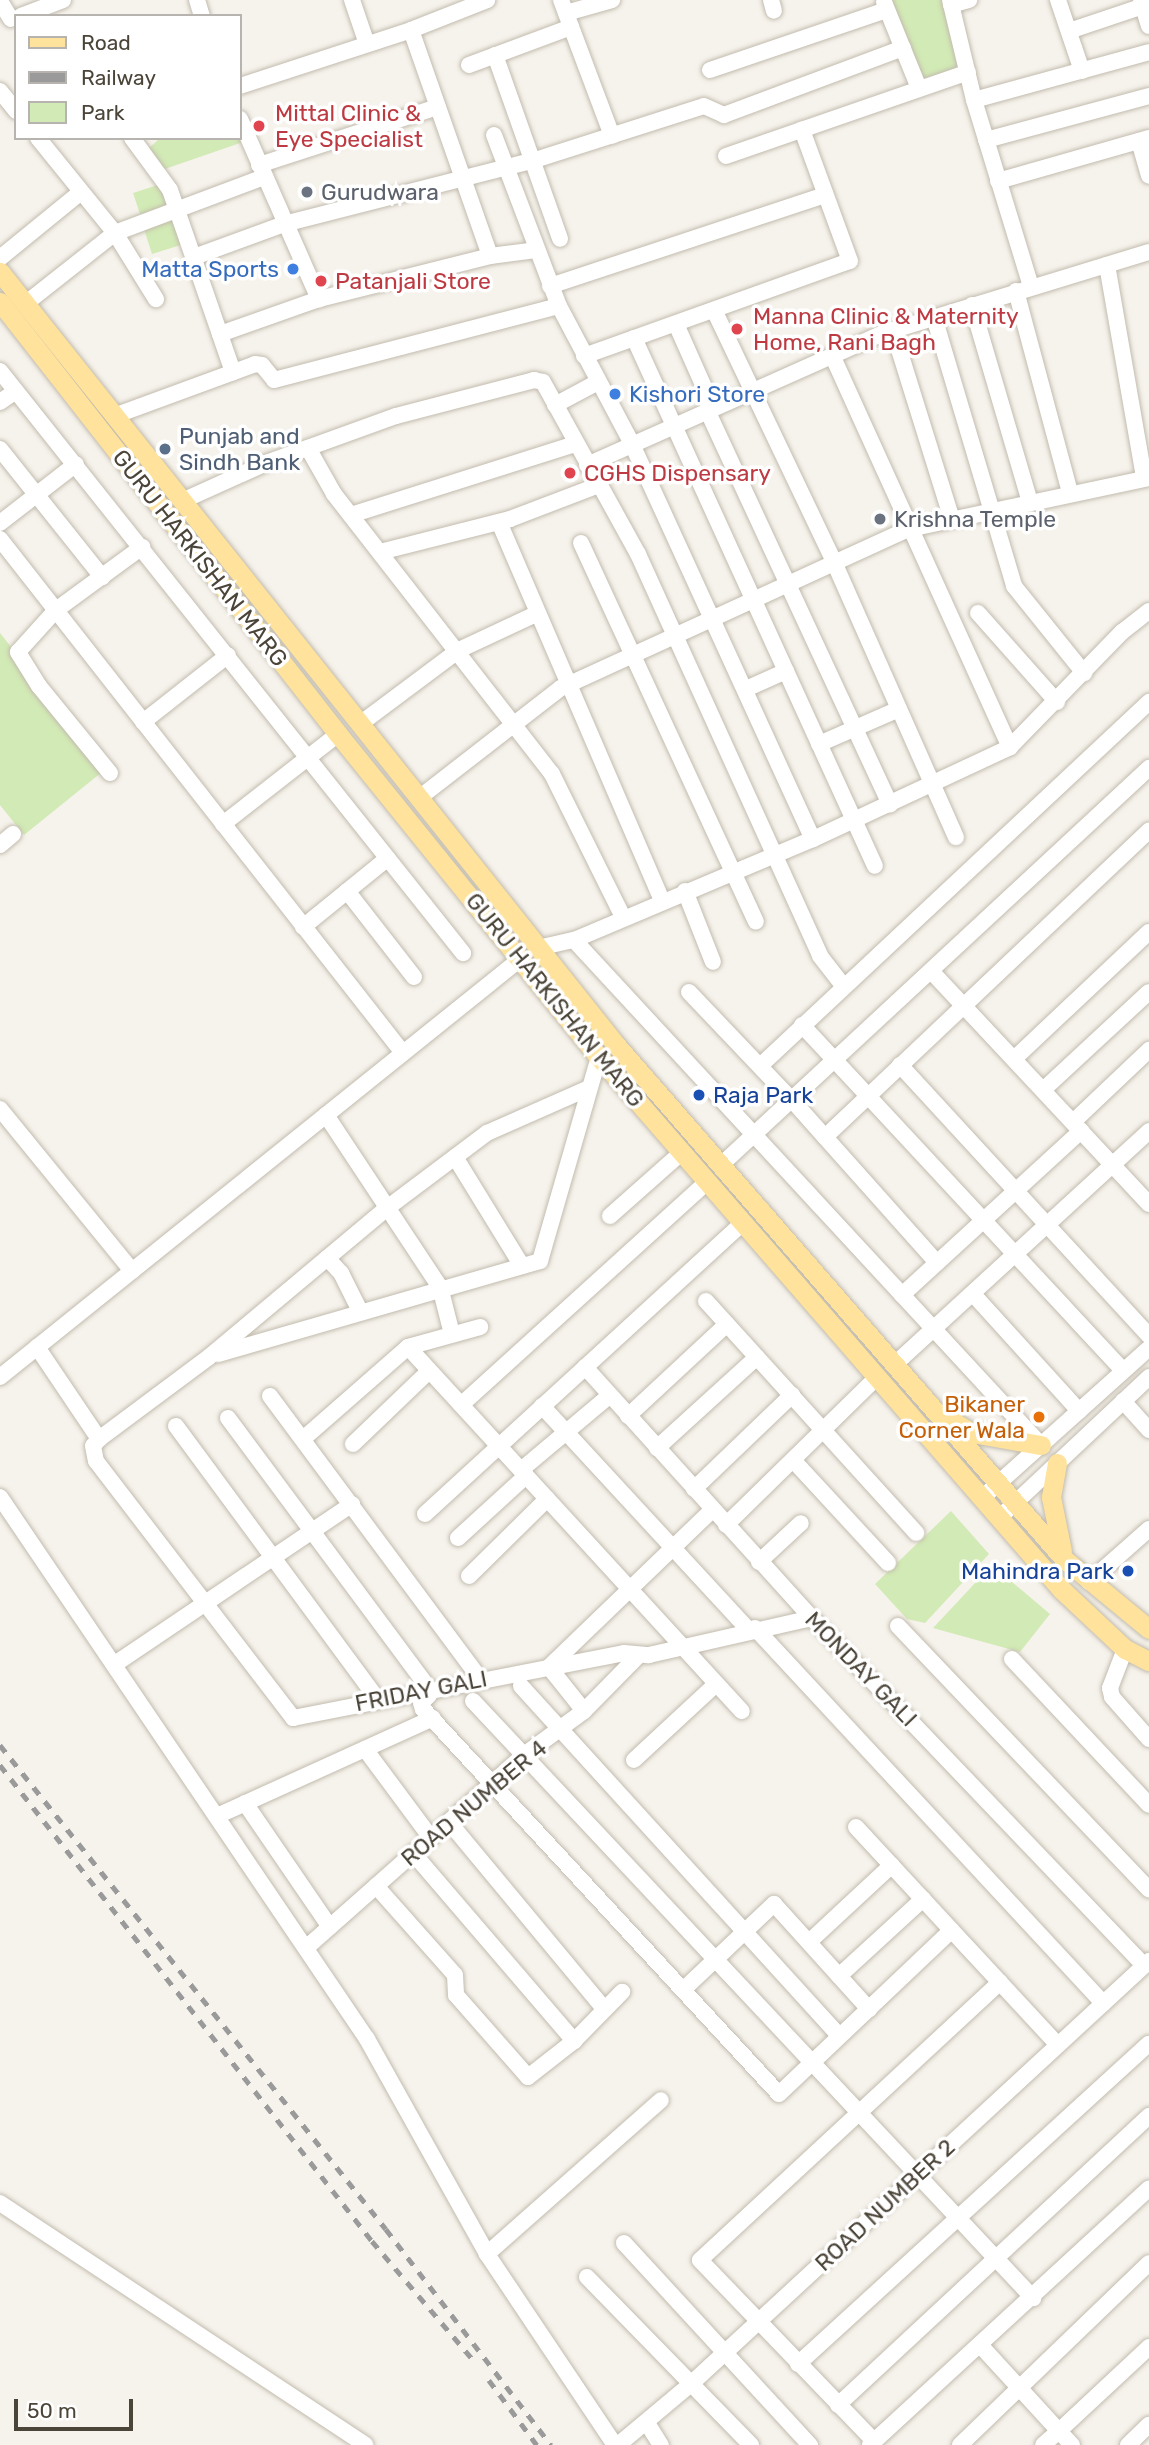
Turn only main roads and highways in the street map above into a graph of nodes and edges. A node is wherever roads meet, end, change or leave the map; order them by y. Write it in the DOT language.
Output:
graph roads {
  1 [pos="0,272"];
  2 [pos="0,302"];
  3 [pos="524,930"];
  4 [pos="541,951"];
  5 [pos="518,957"];
  6 [pos="934,1409"];
  7 [pos="1041,1445"];
  8 [pos="1057,1463"];
  9 [pos="1065,1559"];
  10 [pos="1146,1623"];
  11 [pos="1149,1661"];
  1 -- 3 [label="main road, GURU HARKISHAN MARG"];
  2 -- 5 [label="main road, GURU HARKISHAN MARG"];
  3 -- 4 [label="main road, GURU HARKISHAN MARG"];
  3 -- 5 [label="main road"];
  4 -- 5 [label="main road"];
  4 -- 6 [label="main road, GURU HARKISHAN MARG"];
  5 -- 11 [label="main road, GURU HARKISHAN MARG"];
  6 -- 7 [label="main road"];
  6 -- 9 [label="main road, GURU HARKISHAN MARG"];
  8 -- 9 [label="main road"];
  9 -- 10 [label="main road, GURU HARKISHAN MARG"];
}
